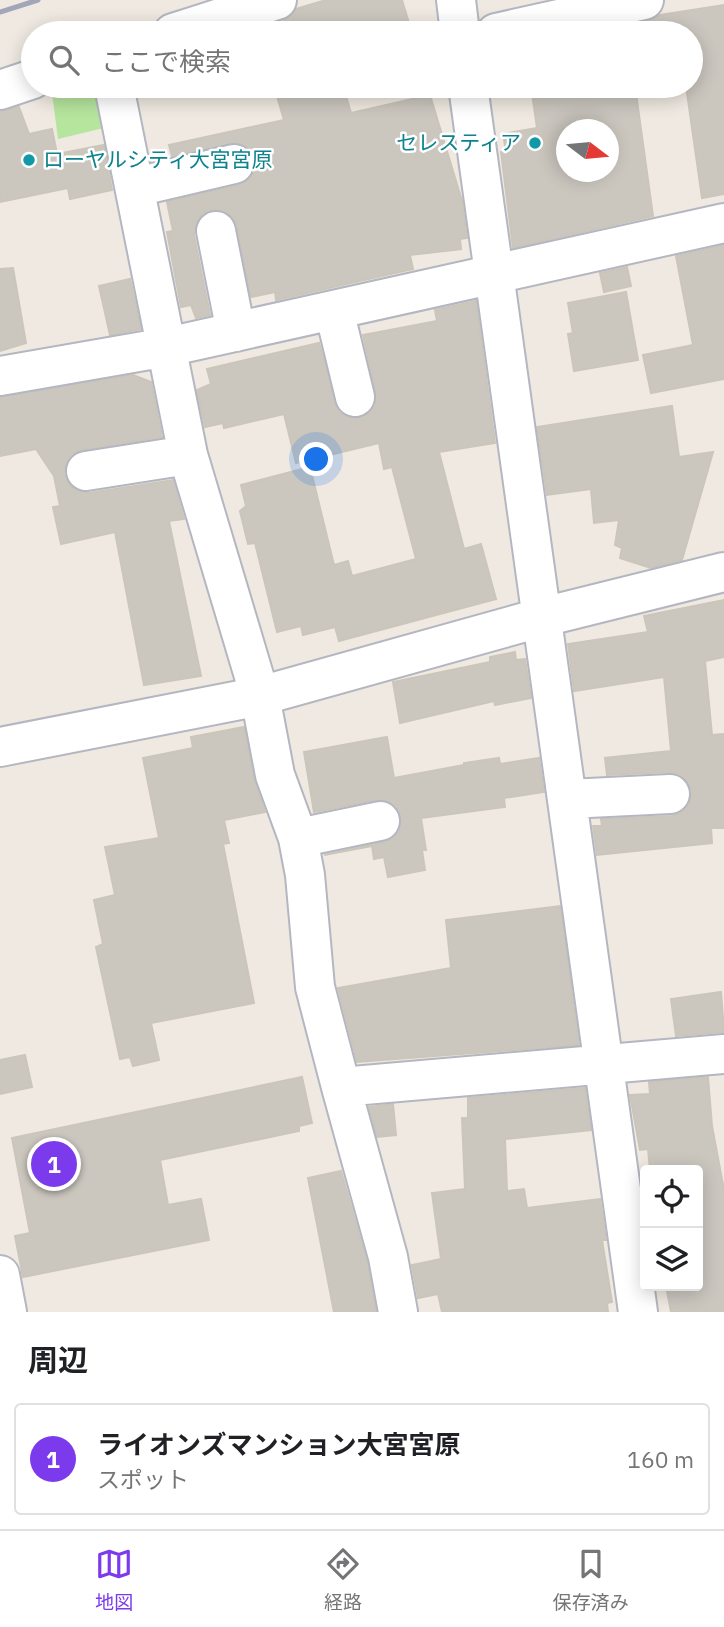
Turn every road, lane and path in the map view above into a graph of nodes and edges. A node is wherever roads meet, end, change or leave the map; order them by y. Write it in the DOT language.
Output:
graph roads {
  1 [pos="277,0"];
  2 [pos="456,0"];
  3 [pos="644,0"];
  4 [pos="211,21"];
  5 [pos="459,21"];
  6 [pos="550,21"];
  7 [pos="21,83"];
  8 [pos="0,90"];
  9 [pos="117,98"];
  10 [pos="470,98"];
  11 [pos="234,164"];
  12 [pos="136,187"];
  13 [pos="724,223"];
  14 [pos="216,231"];
  15 [pos="496,273"];
  16 [pos="334,310"];
  17 [pos="236,332"];
  18 [pos="167,347"];
  19 [pos="0,376"];
  20 [pos="355,397"];
  21 [pos="188,455"];
  22 [pos="86,471"];
  23 [pos="724,572"];
  24 [pos="543,617"];
  25 [pos="260,696"];
  26 [pos="0,747"];
  27 [pos="670,794"];
  28 [pos="568,799"];
  29 [pos="380,821"];
  30 [pos="298,838"];
  31 [pos="724,1054"];
  32 [pos="606,1066"];
  33 [pos="341,1087"];
  34 [pos="0,1276"];
  35 [pos="7,1312"];
  36 [pos="398,1312"];
  37 [pos="638,1312"];
  1 -- 4 [label="street"];
  2 -- 5 [label="street"];
  3 -- 6 [label="street"];
  7 -- 8 [label="street"];
  9 -- 12 [label="street"];
  10 -- 15 [label="street"];
  11 -- 12 [label="street"];
  12 -- 18 [label="street"];
  13 -- 15 [label="street"];
  14 -- 17 [label="street"];
  15 -- 16 [label="street"];
  15 -- 24 [label="street"];
  16 -- 17 [label="street"];
  16 -- 20 [label="street"];
  17 -- 18 [label="street"];
  18 -- 19 [label="street"];
  18 -- 21 [label="street"];
  21 -- 22 [label="street"];
  21 -- 25 [label="street"];
  23 -- 24 [label="street"];
  24 -- 25 [label="street"];
  24 -- 28 [label="street"];
  25 -- 26 [label="street"];
  25 -- 30 [label="street"];
  27 -- 28 [label="street"];
  28 -- 32 [label="street"];
  29 -- 30 [label="street"];
  30 -- 33 [label="street"];
  31 -- 32 [label="street"];
  32 -- 33 [label="street"];
  32 -- 37 [label="street"];
  33 -- 36 [label="street"];
  34 -- 35 [label="street"];
}
